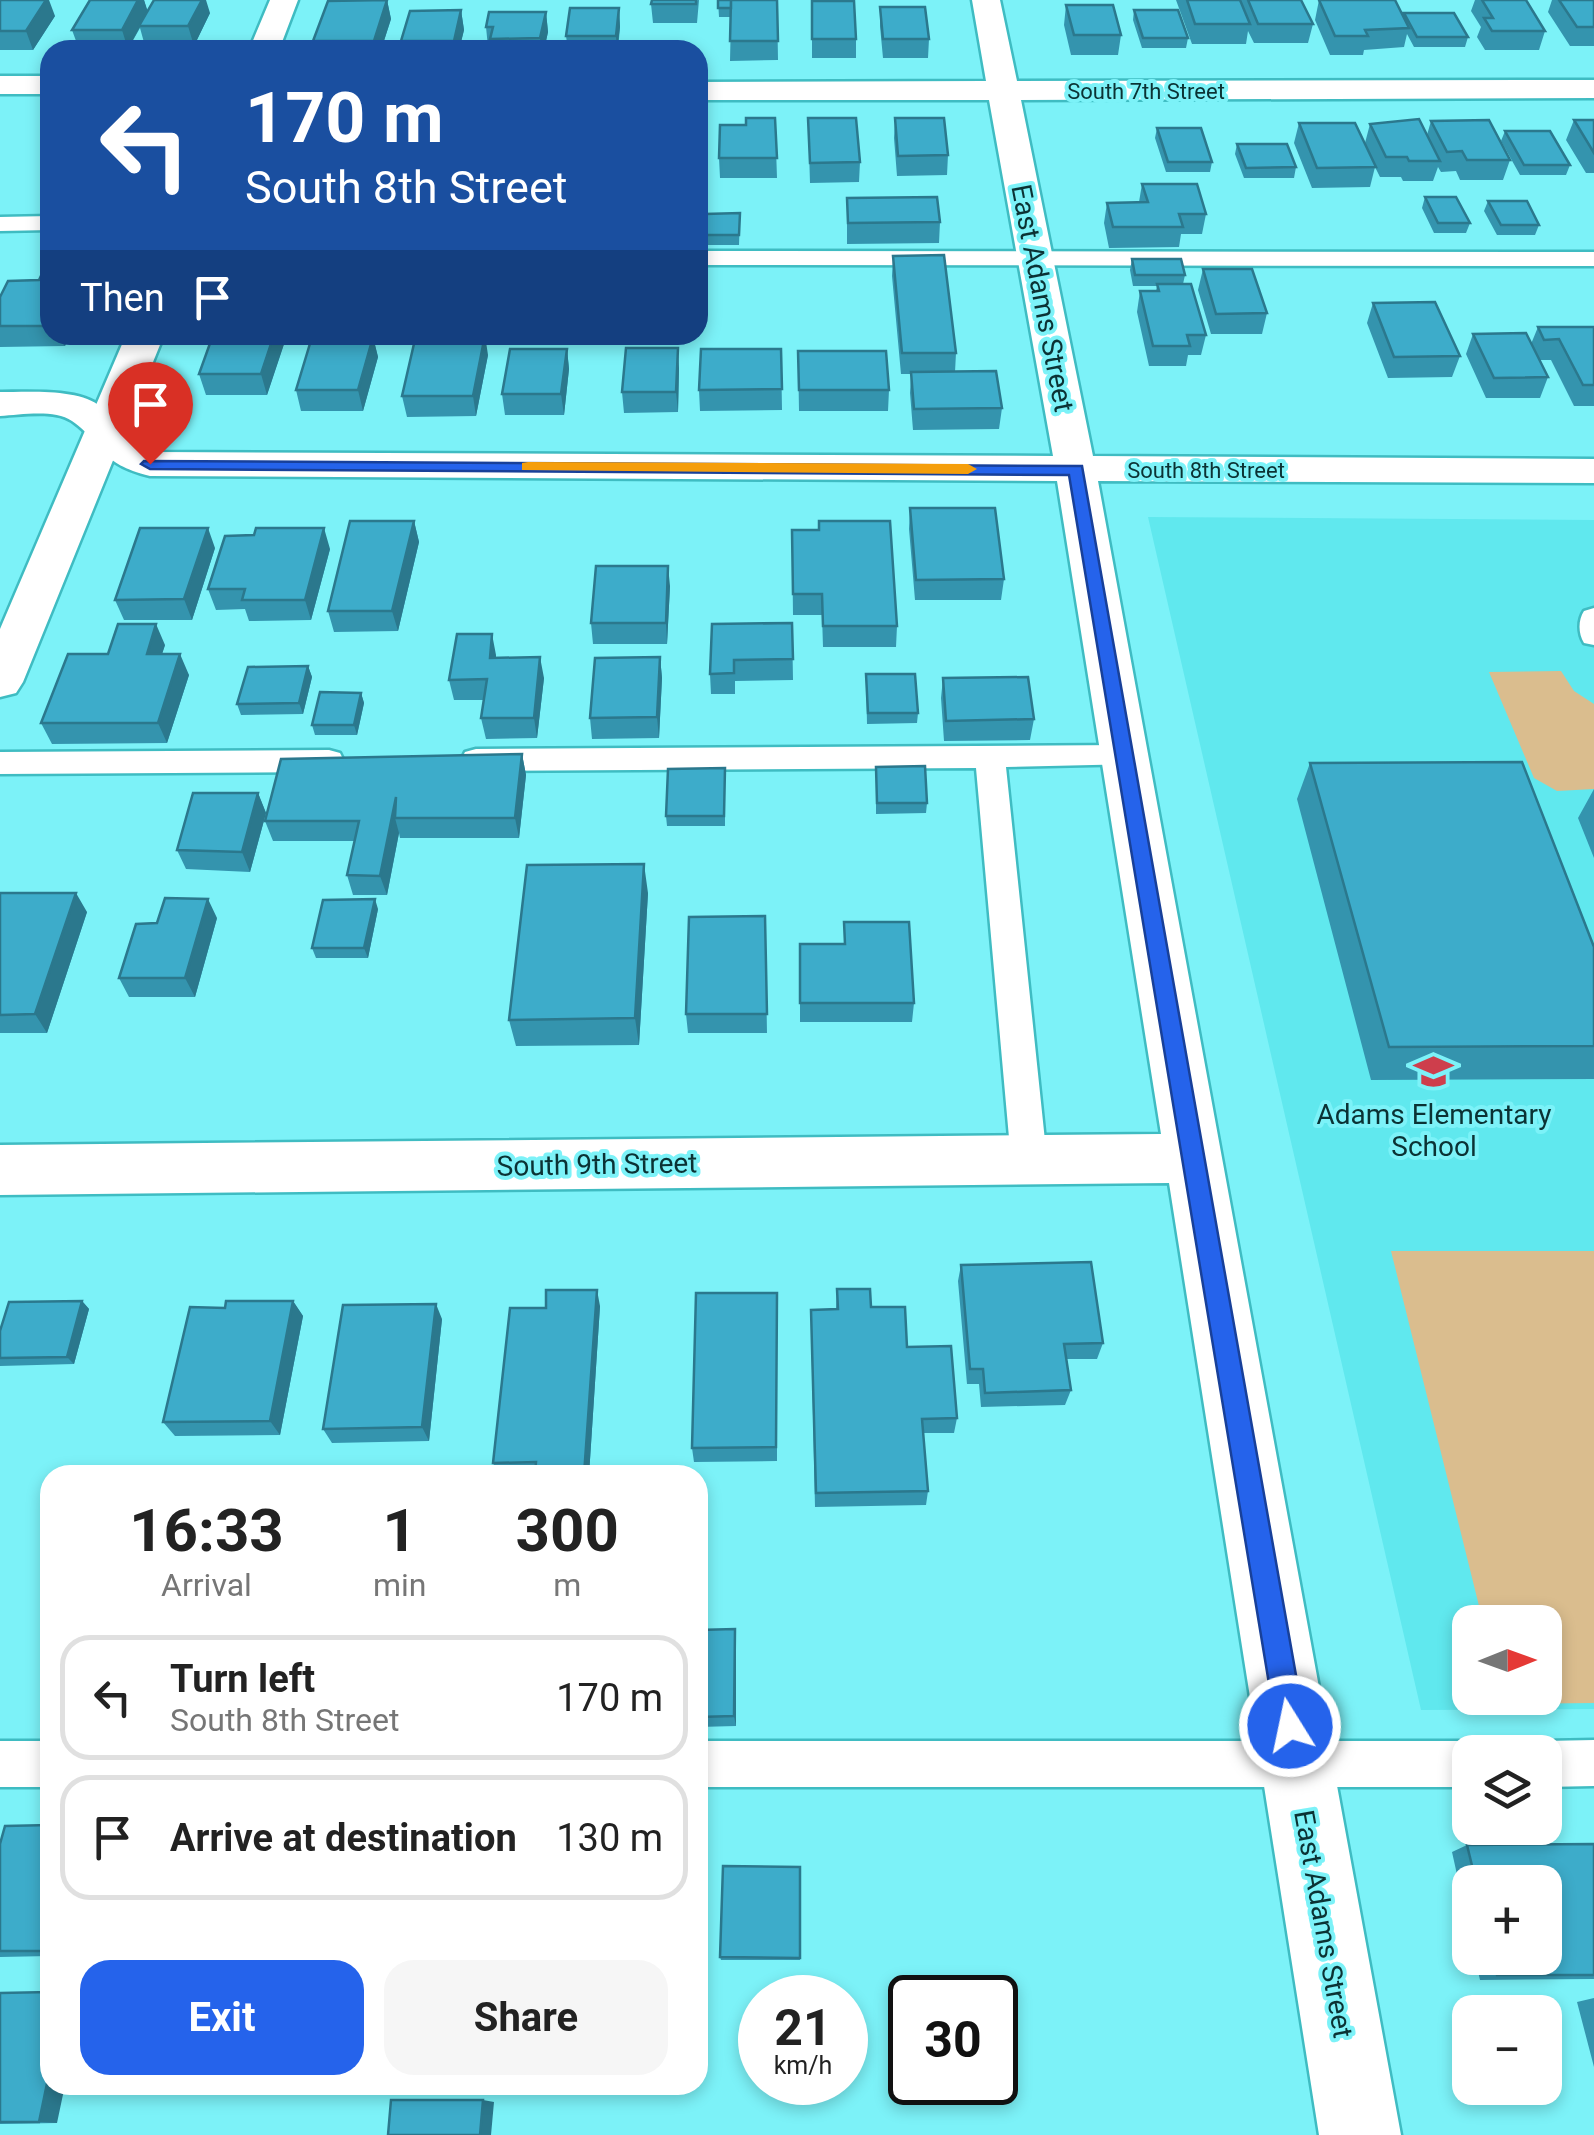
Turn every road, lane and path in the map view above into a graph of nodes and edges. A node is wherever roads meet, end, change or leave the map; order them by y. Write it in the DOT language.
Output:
graph roads {
  1 [pos="284,0"];
  2 [pos="986,0"];
  3 [pos="268,40"];
  4 [pos="40,84"];
  5 [pos="0,85"];
  6 [pos="1594,90"];
  7 [pos="708,91"];
  8 [pos="1002,91"];
  9 [pos="40,223"];
  10 [pos="0,224"];
  11 [pos="708,258"];
  12 [pos="1035,258"];
  13 [pos="1594,259"];
  14 [pos="141,345"];
  15 [pos="0,404"];
  16 [pos="105,430"];
  17 [pos="1076,470"];
  18 [pos="1594,472"];
  19 [pos="1594,617"];
  20 [pos="10,633"];
  21 [pos="1594,636"];
  22 [pos="0,682"];
  23 [pos="1125,756"];
  24 [pos="990,757"];
  25 [pos="455,760"];
  26 [pos="356,761"];
  27 [pos="0,763"];
  28 [pos="1193,1158"];
  29 [pos="1029,1160"];
  30 [pos="0,1170"];
  31 [pos="0,1764"];
  32 [pos="40,1764"];
  33 [pos="708,1764"];
  34 [pos="1297,1764"];
  35 [pos="1452,1764"];
  36 [pos="1562,1764"];
  37 [pos="1594,1764"];
  38 [pos="1360,2135"];
  1 -- 3 [label="street"];
  2 -- 8 [label="street, East Adams Street"];
  4 -- 5 [label="street"];
  6 -- 8 [label="street, South 7th Street"];
  7 -- 8 [label="street, South 7th Street"];
  8 -- 12 [label="street, East Adams Street"];
  9 -- 10 [label="lane"];
  11 -- 12 [label="lane"];
  12 -- 13 [label="lane"];
  12 -- 17 [label="street, East Adams Street"];
  14 -- 16 [label="street"];
  15 -- 16 [label="street, South 8th Street"];
  16 -- 17 [label="street, South 8th Street"];
  16 -- 20 [label="street"];
  17 -- 18 [label="street, South 8th Street"];
  17 -- 23 [label="street, East Adams Street"];
  19 -- 21 [label="lane"];
  20 -- 22 [label="street"];
  23 -- 24 [label="lane"];
  23 -- 28 [label="street, East Adams Street"];
  24 -- 25 [label="lane"];
  24 -- 29 [label="lane"];
  26 -- 27 [label="lane"];
  28 -- 29 [label="street, South 9th Street"];
  28 -- 34 [label="street, East Adams Street"];
  29 -- 30 [label="street, South 9th Street"];
  31 -- 32 [label="lane"];
  33 -- 34 [label="lane"];
  34 -- 35 [label="lane"];
  34 -- 38 [label="street, East Adams Street"];
  36 -- 37 [label="lane"];
}
